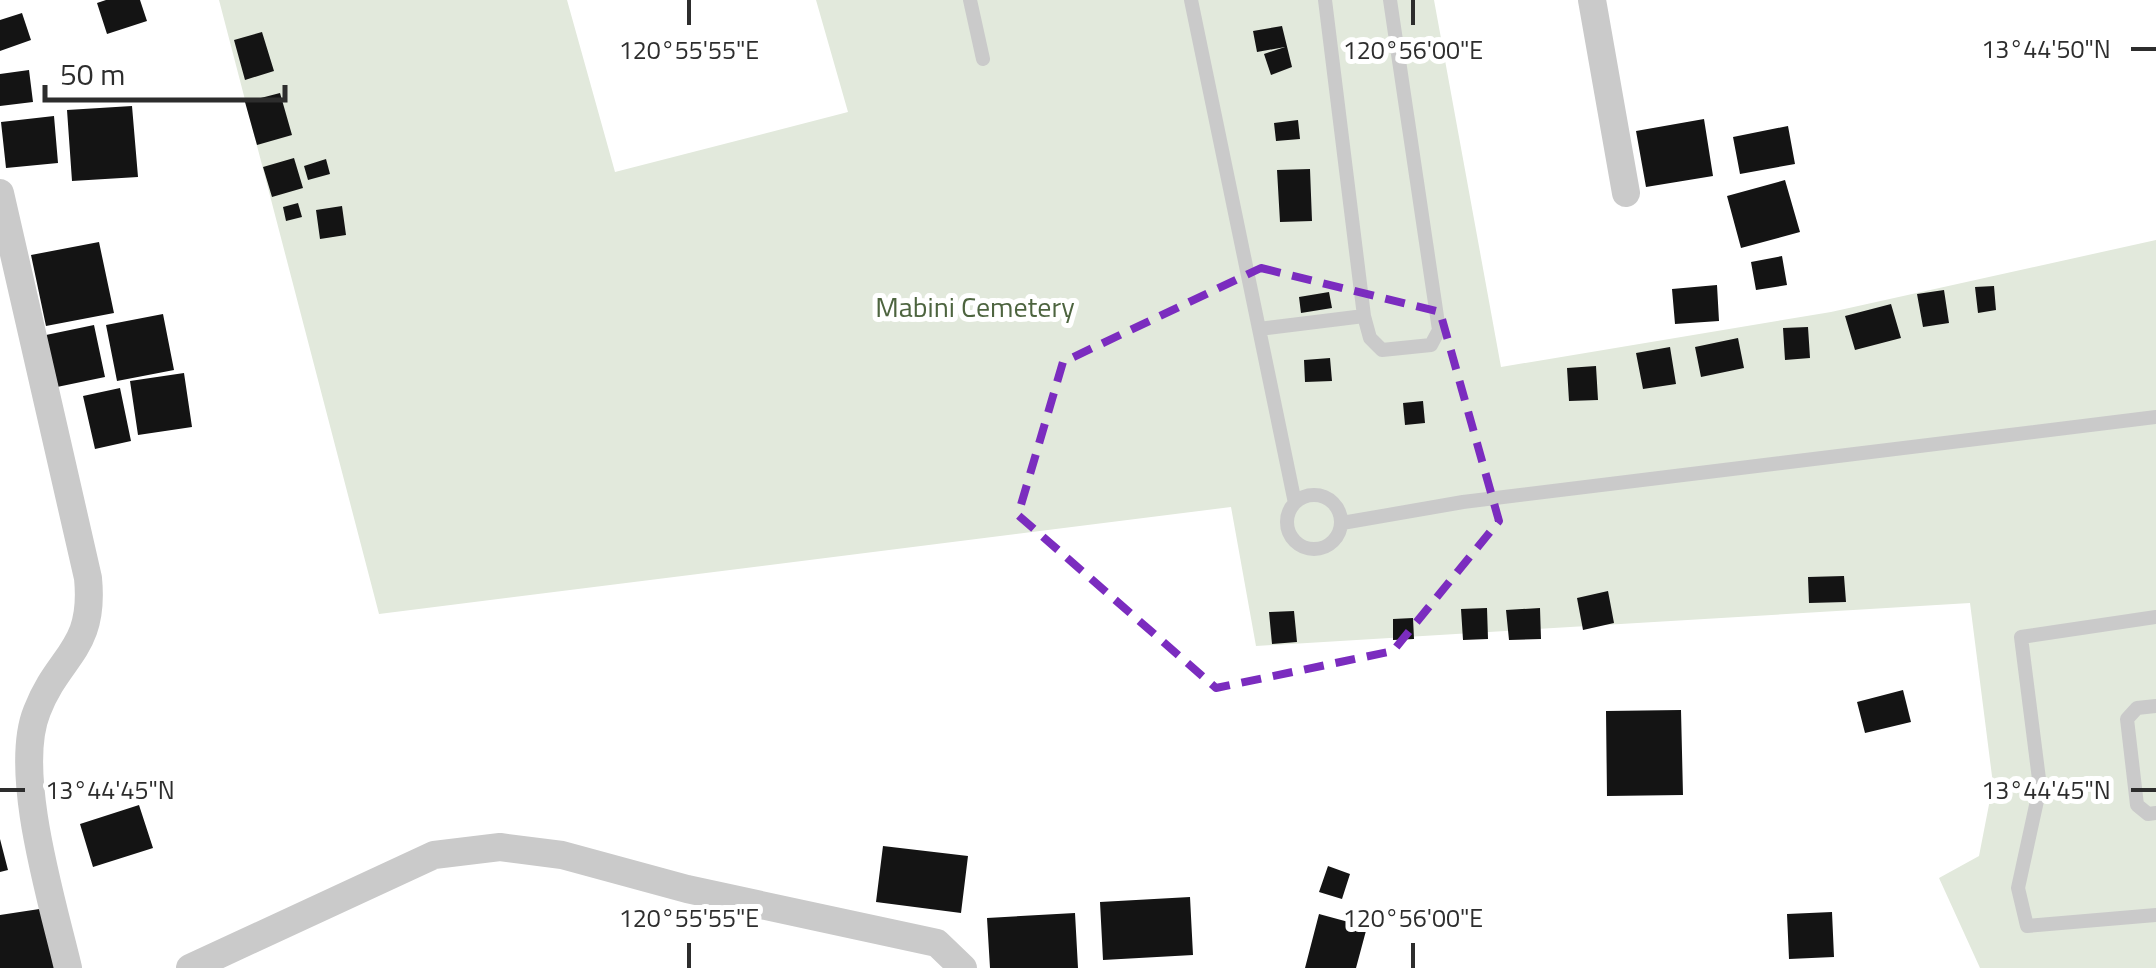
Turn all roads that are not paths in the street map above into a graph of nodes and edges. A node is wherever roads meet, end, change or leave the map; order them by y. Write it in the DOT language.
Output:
graph roads {
  1 [pos="970,0"];
  2 [pos="1191,0"];
  3 [pos="1325,0"];
  4 [pos="1390,0"];
  5 [pos="1592,0"];
  6 [pos="983,59"];
  7 [pos="0,193"];
  8 [pos="1626,193"];
  9 [pos="1364,316"];
  10 [pos="1259,329"];
  11 [pos="2156,417"];
  12 [pos="1295,502"];
  13 [pos="1342,523"];
  14 [pos="2156,617"];
  15 [pos="2156,706"];
  16 [pos="2156,814"];
  17 [pos="2156,915"];
  18 [pos="68,968"];
  19 [pos="190,968"];
  20 [pos="963,968"];
  1 -- 6 [label="lane"];
  2 -- 10 [label="lane"];
  3 -- 9 [label="lane"];
  4 -- 9 [label="lane"];
  5 -- 8 [label="street"];
  7 -- 18 [label="street"];
  9 -- 10 [label="lane"];
  10 -- 12 [label="lane"];
  11 -- 13 [label="lane"];
  12 -- 13 [label="lane"];
  12 -- 13 [label="lane"];
  14 -- 17 [label="lane"];
  15 -- 16 [label="lane"];
  19 -- 20 [label="street"];
}
